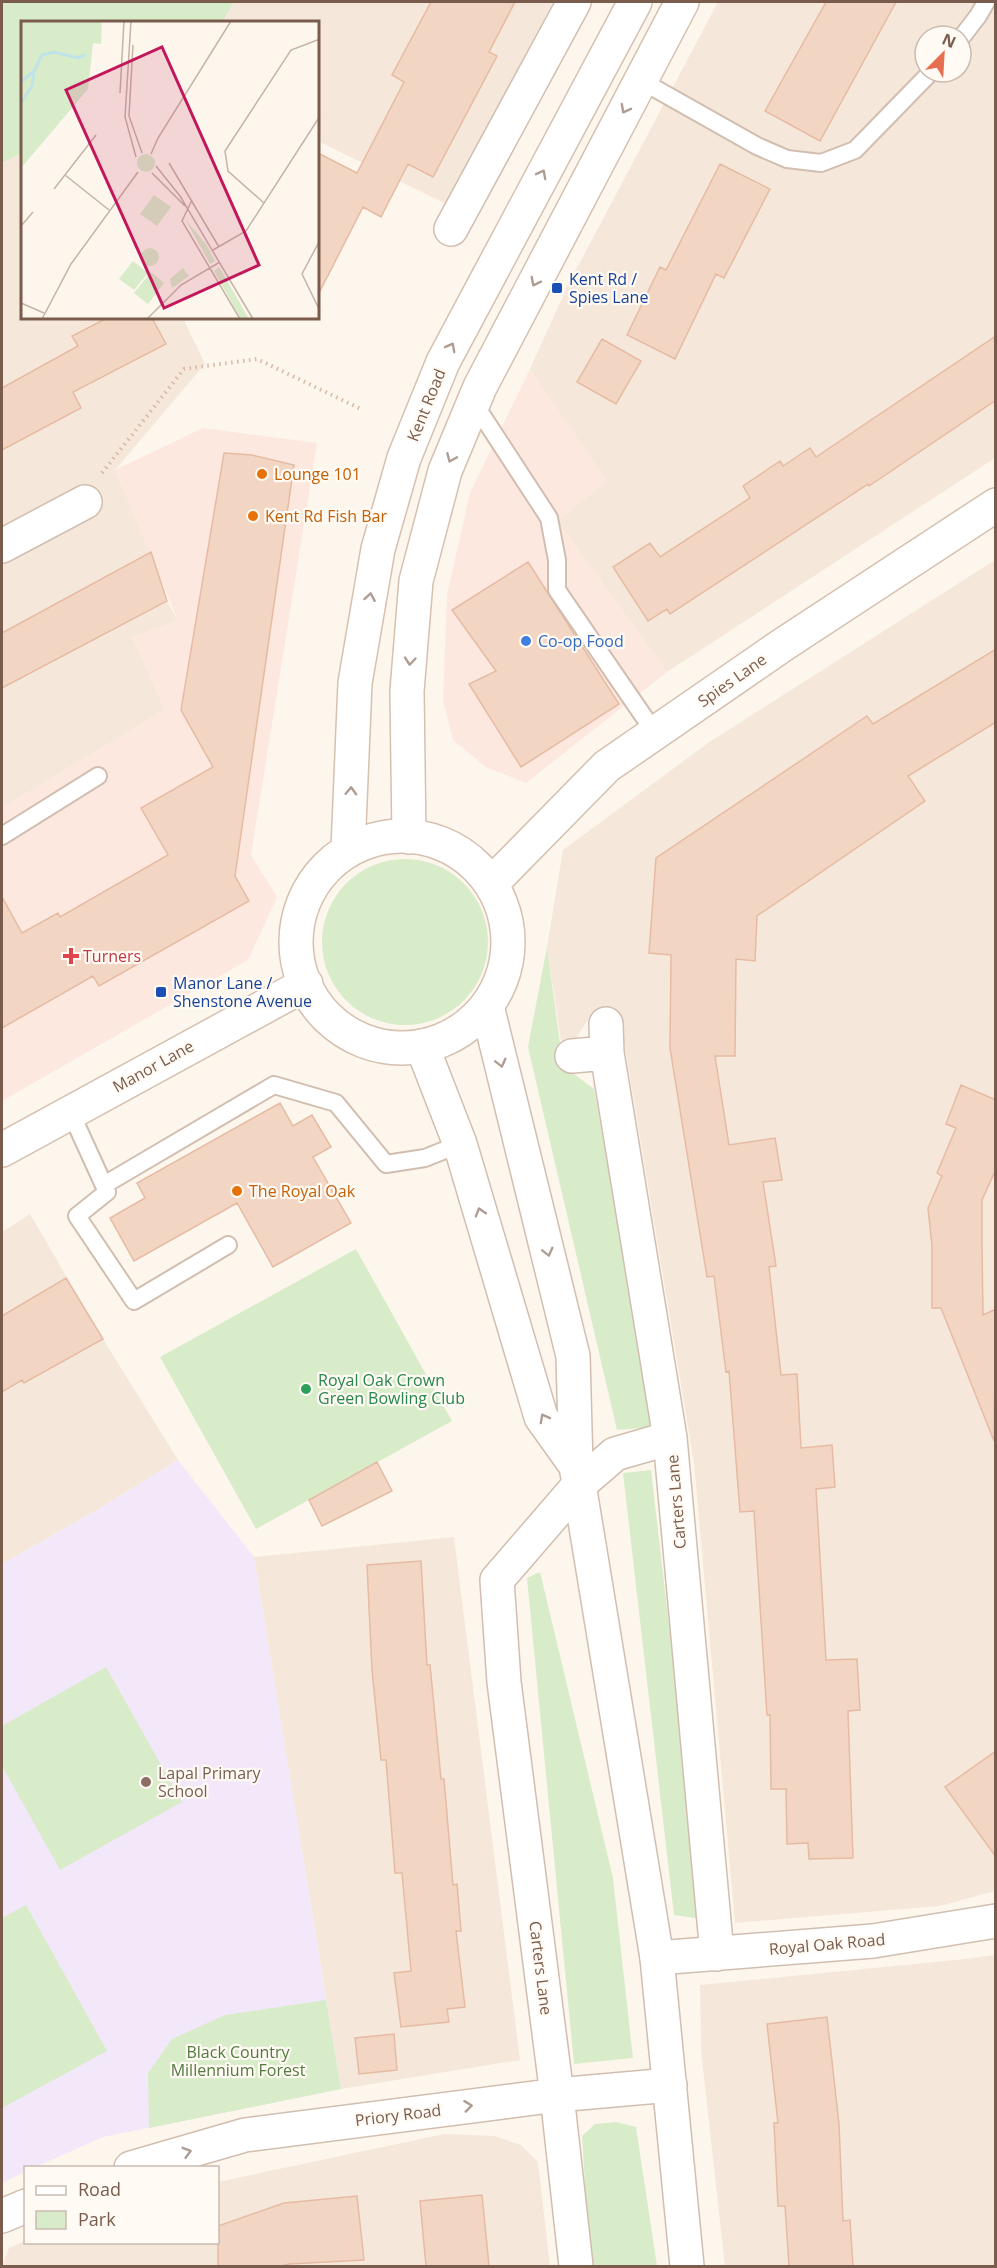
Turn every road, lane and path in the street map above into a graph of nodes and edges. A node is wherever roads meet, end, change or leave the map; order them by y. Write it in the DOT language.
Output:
graph roads {
  1 [pos="574,2"];
  2 [pos="635,2"];
  3 [pos="682,2"];
  4 [pos="986,2"];
  5 [pos="972,24"];
  6 [pos="640,80"];
  7 [pos="919,84"];
  8 [pos="451,229"];
  9 [pos="474,403"];
  10 [pos="363,410"];
  11 [pos="85,502"];
  12 [pos="996,505"];
  13 [pos="2,546"];
  14 [pos="655,733"];
  15 [pos="98,776"];
  16 [pos="2,836"];
  17 [pos="409,837"];
  18 [pos="348,849"];
  19 [pos="491,884"];
  20 [pos="306,984"];
  21 [pos="487,1006"];
  22 [pos="422,1046"];
  23 [pos="572,1056"];
  24 [pos="70,1111"];
  25 [pos="460,1144"];
  26 [pos="2,1150"];
  27 [pos="104,1185"];
  28 [pos="228,1245"];
  29 [pos="670,1438"];
  30 [pos="577,1475"];
  31 [pos="996,1922"];
  32 [pos="717,1954"];
  33 [pos="657,1958"];
  34 [pos="670,2085"];
  35 [pos="557,2095"];
  36 [pos="137,2166"];
  37 [pos="24,2207"];
  38 [pos="2,2216"];
  39 [pos="576,2266"];
  40 [pos="687,2266"];
  1 -- 8 [label="street"];
  18 -- 2 [label="street, Kent Road, one-way"];
  3 -- 6 [label="street"];
  4 -- 5 [label="lane"];
  6 -- 7 [label="lane"];
  6 -- 9 [label="street, one-way"];
  9 -- 14 [label="lane"];
  9 -- 17 [label="street, one-way"];
  10 -- 11 [label="path"];
  11 -- 13 [label="street"];
  12 -- 14 [label="street, Spies Lane"];
  14 -- 19 [label="street, Spies Lane"];
  15 -- 16 [label="lane"];
  17 -- 18 [label="street"];
  17 -- 19 [label="street"];
  18 -- 20 [label="street"];
  19 -- 21 [label="street"];
  20 -- 22 [label="street"];
  20 -- 24 [label="street, Manor Lane"];
  21 -- 22 [label="street"];
  21 -- 30 [label="street, one-way"];
  22 -- 25 [label="street"];
  23 -- 29 [label="street, Carters Lane"];
  24 -- 26 [label="street, Manor Lane"];
  24 -- 27 [label="lane"];
  25 -- 27 [label="lane"];
  30 -- 25 [label="street, one-way"];
  27 -- 28 [label="lane"];
  29 -- 30 [label="street, Carters Lane"];
  29 -- 32 [label="street, Carters Lane"];
  30 -- 33 [label="street"];
  30 -- 35 [label="street, Carters Lane"];
  31 -- 32 [label="street, Royal Oak Road"];
  32 -- 33 [label="street, Royal Oak Road"];
  33 -- 34 [label="street"];
  34 -- 35 [label="street, Priory Road"];
  34 -- 40 [label="street"];
  36 -- 35 [label="street, Priory Road, one-way"];
  35 -- 39 [label="street, Carters Lane"];
  37 -- 38 [label="street"];
}
